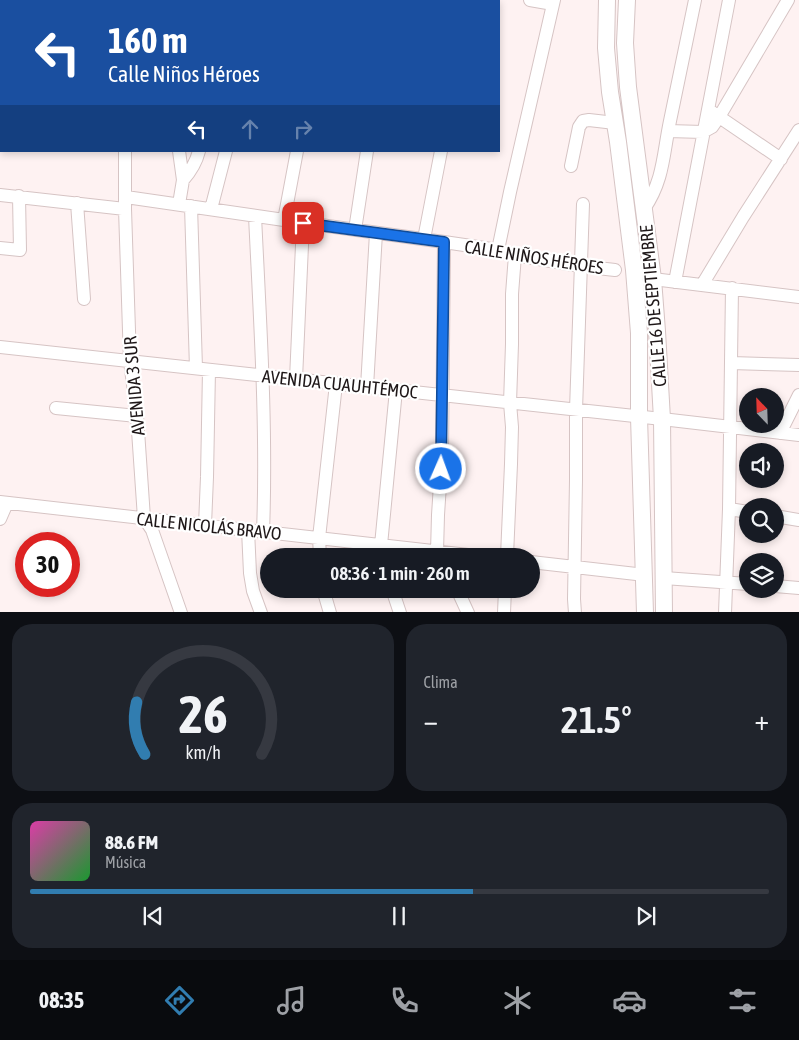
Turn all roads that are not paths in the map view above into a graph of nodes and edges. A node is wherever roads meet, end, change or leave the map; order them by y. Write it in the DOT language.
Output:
graph roads {
  1 [pos="530,0"];
  2 [pos="607,0"];
  3 [pos="627,0"];
  4 [pos="695,0"];
  5 [pos="729,0"];
  6 [pos="788,0"];
  7 [pos="554,2"];
  8 [pos="799,2"];
  9 [pos="708,109"];
  10 [pos="719,117"];
  11 [pos="614,123"];
  12 [pos="668,131"];
  13 [pos="703,132"];
  14 [pos="797,136"];
  15 [pos="125,152"];
  16 [pos="179,152"];
  17 [pos="199,152"];
  18 [pos="226,152"];
  19 [pos="297,152"];
  20 [pos="367,152"];
  21 [pos="441,152"];
  22 [pos="781,159"];
  23 [pos="571,166"];
  24 [pos="183,180"];
  25 [pos="0,195"];
  26 [pos="19,196"];
  27 [pos="77,203"];
  28 [pos="125,203"];
  29 [pos="583,204"];
  30 [pos="185,205"];
  31 [pos="211,209"];
  32 [pos="644,209"];
  33 [pos="255,216"];
  34 [pos="284,220"];
  35 [pos="303,223"];
  36 [pos="355,230"];
  37 [pos="376,232"];
  38 [pos="424,239"];
  39 [pos="444,242"];
  40 [pos="0,248"];
  41 [pos="498,250"];
  42 [pos="515,255"];
  43 [pos="580,266"];
  44 [pos="615,270"];
  45 [pos="653,279"];
  46 [pos="675,282"];
  47 [pos="702,285"];
  48 [pos="732,288"];
  49 [pos="799,296"];
  50 [pos="84,299"];
  51 [pos="0,347"];
  52 [pos="130,361"];
  53 [pos="731,362"];
  54 [pos="799,365"];
  55 [pos="202,369"];
  56 [pos="263,376"];
  57 [pos="296,379"];
  58 [pos="336,384"];
  59 [pos="367,387"];
  60 [pos="396,390"];
  61 [pos="442,395"];
  62 [pos="799,395"];
  63 [pos="510,402"];
  64 [pos="56,408"];
  65 [pos="576,410"];
  66 [pos="136,416"];
  67 [pos="640,416"];
  68 [pos="662,419"];
  69 [pos="784,425"];
  70 [pos="731,427"];
  71 [pos="739,428"];
  72 [pos="780,433"];
  73 [pos="799,435"];
  74 [pos="4,502"];
  75 [pos="729,510"];
  76 [pos="739,511"];
  77 [pos="144,518"];
  78 [pos="784,518"];
  79 [pos="0,519"];
  80 [pos="799,520"];
  81 [pos="204,525"];
  82 [pos="248,530"];
  83 [pos="263,532"];
  84 [pos="319,538"];
  85 [pos="320,548"];
  86 [pos="367,548"];
  87 [pos="382,548"];
  88 [pos="439,548"];
  89 [pos="507,548"];
  90 [pos="540,563"];
  91 [pos="575,567"];
  92 [pos="645,575"];
  93 [pos="664,578"];
  94 [pos="727,583"];
  95 [pos="739,584"];
  96 [pos="784,587"];
  97 [pos="799,588"];
  98 [pos="326,598"];
  99 [pos="395,598"];
  100 [pos="461,598"];
  101 [pos="505,598"];
  102 [pos="181,612"];
  103 [pos="261,612"];
  104 [pos="330,612"];
  105 [pos="400,612"];
  106 [pos="468,612"];
  107 [pos="504,612"];
  108 [pos="576,612"];
  109 [pos="645,612"];
  110 [pos="664,612"];
  111 [pos="725,612"];
  1 -- 7 [label="street"];
  2 -- 11 [label="main road, CALLE 16 DE SEPTIEMBRE"];
  3 -- 32 [label="main road, CALLE 16 DE SEPTIEMBRE"];
  4 -- 12 [label="street"];
  5 -- 9 [label="street"];
  6 -- 8 [label="street"];
  6 -- 10 [label="street"];
  7 -- 41 [label="street"];
  9 -- 10 [label="street"];
  9 -- 13 [label="street"];
  10 -- 13 [label="street"];
  10 -- 22 [label="street"];
  11 -- 23 [label="street"];
  11 -- 67 [label="main road, CALLE 16 DE SEPTIEMBRE"];
  12 -- 13 [label="street"];
  12 -- 32 [label="street"];
  13 -- 46 [label="street"];
  14 -- 22 [label="street"];
  15 -- 28 [label="street, AVENIDA 3 SUR"];
  16 -- 24 [label="street"];
  17 -- 24 [label="street"];
  18 -- 31 [label="street"];
  19 -- 34 [label="street"];
  20 -- 36 [label="street"];
  21 -- 38 [label="street"];
  22 -- 47 [label="street"];
  24 -- 30 [label="street"];
  25 -- 26 [label="street, CALLE NIÑOS HÉROES"];
  26 -- 27 [label="street, CALLE NIÑOS HÉROES"];
  26 -- 40 [label="street"];
  27 -- 28 [label="street, CALLE NIÑOS HÉROES"];
  27 -- 50 [label="street"];
  28 -- 30 [label="street, CALLE NIÑOS HÉROES"];
  28 -- 52 [label="street, AVENIDA 3 SUR"];
  29 -- 43 [label="street"];
  30 -- 31 [label="street, CALLE NIÑOS HÉROES"];
  30 -- 55 [label="street"];
  31 -- 33 [label="street, CALLE NIÑOS HÉROES"];
  32 -- 45 [label="main road, CALLE 16 DE SEPTIEMBRE"];
  33 -- 34 [label="street, CALLE NIÑOS HÉROES"];
  33 -- 56 [label="street"];
  34 -- 35 [label="street, CALLE NIÑOS HÉROES"];
  35 -- 36 [label="street, CALLE NIÑOS HÉROES"];
  35 -- 57 [label="street"];
  36 -- 37 [label="street, CALLE NIÑOS HÉROES"];
  37 -- 38 [label="street, CALLE NIÑOS HÉROES"];
  37 -- 59 [label="street"];
  38 -- 39 [label="street, CALLE NIÑOS HÉROES"];
  39 -- 41 [label="street, CALLE NIÑOS HÉROES"];
  39 -- 61 [label="street"];
  41 -- 42 [label="street, CALLE NIÑOS HÉROES"];
  42 -- 43 [label="street, CALLE NIÑOS HÉROES"];
  42 -- 63 [label="street"];
  43 -- 44 [label="street, CALLE NIÑOS HÉROES"];
  43 -- 65 [label="street"];
  45 -- 46 [label="street"];
  45 -- 68 [label="main road, CALLE 16 DE SEPTIEMBRE"];
  46 -- 47 [label="street"];
  47 -- 48 [label="street"];
  48 -- 49 [label="street"];
  48 -- 53 [label="street"];
  51 -- 52 [label="street, AVENIDA CUAUHTÉMOC"];
  52 -- 55 [label="street, AVENIDA CUAUHTÉMOC"];
  52 -- 66 [label="street, AVENIDA 3 SUR"];
  53 -- 54 [label="street"];
  53 -- 70 [label="street"];
  55 -- 56 [label="street, AVENIDA CUAUHTÉMOC"];
  55 -- 81 [label="street"];
  56 -- 57 [label="street, AVENIDA CUAUHTÉMOC"];
  56 -- 83 [label="street"];
  57 -- 58 [label="street, AVENIDA CUAUHTÉMOC"];
  58 -- 59 [label="street, AVENIDA CUAUHTÉMOC"];
  58 -- 84 [label="street"];
  59 -- 60 [label="street, AVENIDA CUAUHTÉMOC"];
  60 -- 61 [label="street, AVENIDA CUAUHTÉMOC"];
  60 -- 87 [label="street"];
  61 -- 63 [label="street, AVENIDA CUAUHTÉMOC"];
  61 -- 88 [label="street"];
  62 -- 69 [label="street"];
  63 -- 65 [label="street, AVENIDA CUAUHTÉMOC"];
  63 -- 89 [label="street"];
  64 -- 66 [label="street"];
  65 -- 67 [label="street, AVENIDA CUAUHTÉMOC"];
  65 -- 91 [label="street"];
  66 -- 77 [label="street, AVENIDA 3 SUR"];
  67 -- 68 [label="street, AVENIDA CUAUHTÉMOC"];
  67 -- 92 [label="main road, CALLE 16 DE SEPTIEMBRE"];
  68 -- 70 [label="street, AVENIDA CUAUHTÉMOC"];
  68 -- 93 [label="main road, CALLE 16 DE SEPTIEMBRE"];
  70 -- 71 [label="street, AVENIDA CUAUHTÉMOC"];
  70 -- 75 [label="street"];
  72 -- 73 [label="street, AVENIDA CUAUHTÉMOC"];
  74 -- 77 [label="street, CALLE NICOLÁS BRAVO"];
  74 -- 79 [label="street"];
  75 -- 76 [label="street"];
  75 -- 94 [label="street"];
  77 -- 81 [label="street, CALLE NICOLÁS BRAVO"];
  77 -- 102 [label="street, AVENIDA 3 SUR"];
  78 -- 80 [label="street"];
  81 -- 82 [label="street, CALLE NICOLÁS BRAVO"];
  82 -- 83 [label="street, CALLE NICOLÁS BRAVO"];
  82 -- 103 [label="street"];
  83 -- 84 [label="street, CALLE NICOLÁS BRAVO"];
  84 -- 85 [label="street"];
  84 -- 86 [label="street, CALLE NICOLÁS BRAVO"];
  90 -- 91 [label="street"];
  91 -- 92 [label="street"];
  91 -- 108 [label="street"];
  92 -- 109 [label="main road, CALLE 16 DE SEPTIEMBRE"];
  93 -- 94 [label="street"];
  93 -- 110 [label="main road, CALLE 16 DE SEPTIEMBRE"];
  94 -- 95 [label="street"];
  94 -- 111 [label="street"];
  96 -- 97 [label="street"];
  98 -- 104 [label="street"];
  99 -- 105 [label="street"];
  100 -- 106 [label="street"];
  101 -- 107 [label="street"];
}
